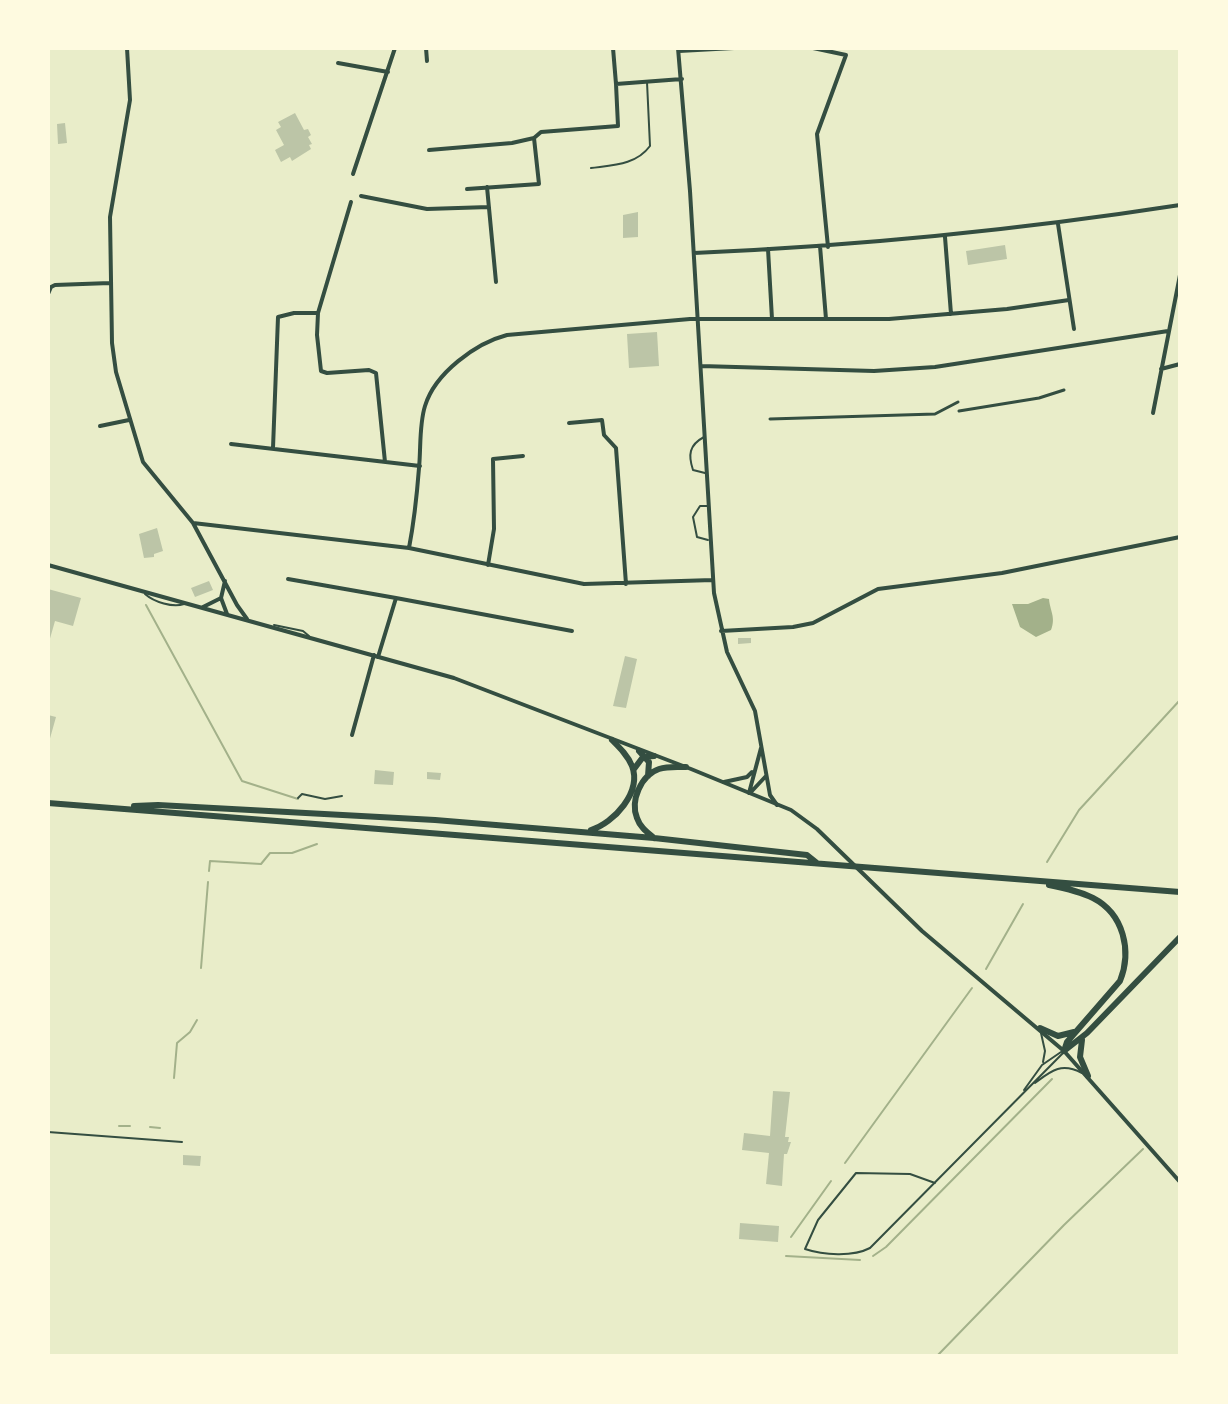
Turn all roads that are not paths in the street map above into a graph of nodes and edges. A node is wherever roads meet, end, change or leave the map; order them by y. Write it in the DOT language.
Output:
graph roads {
  1 [pos="127,48"];
  2 [pos="395,48"];
  3 [pos="426,48"];
  4 [pos="613,48"];
  5 [pos="734,48"];
  6 [pos="813,48"];
  7 [pos="716,49"];
  8 [pos="678,50"];
  9 [pos="427,61"];
  10 [pos="338,63"];
  11 [pos="388,72"];
  12 [pos="682,79"];
  13 [pos="647,81"];
  14 [pos="616,84"];
  15 [pos="534,138"];
  16 [pos="429,150"];
  17 [pos="591,168"];
  18 [pos="353,174"];
  19 [pos="487,187"];
  20 [pos="467,189"];
  21 [pos="361,196"];
  22 [pos="351,202"];
  23 [pos="1180,205"];
  24 [pos="489,207"];
  25 [pos="1058,224"];
  26 [pos="945,237"];
  27 [pos="820,246"];
  28 [pos="828,247"];
  29 [pos="768,249"];
  30 [pos="694,253"];
  31 [pos="1180,275"];
  32 [pos="496,282"];
  33 [pos="110,283"];
  34 [pos="48,297"];
  35 [pos="1069,300"];
  36 [pos="318,313"];
  37 [pos="951,314"];
  38 [pos="48,316"];
  39 [pos="826,319"];
  40 [pos="698,320"];
  41 [pos="772,320"];
  42 [pos="1074,329"];
  43 [pos="1168,331"];
  44 [pos="1180,364"];
  45 [pos="701,366"];
  46 [pos="1161,369"];
  47 [pos="1064,390"];
  48 [pos="958,402"];
  49 [pos="959,411"];
  50 [pos="1153,413"];
  51 [pos="770,419"];
  52 [pos="129,420"];
  53 [pos="569,423"];
  54 [pos="100,426"];
  55 [pos="706,437"];
  56 [pos="231,444"];
  57 [pos="273,448"];
  58 [pos="523,456"];
  59 [pos="385,462"];
  60 [pos="420,466"];
  61 [pos="707,473"];
  62 [pos="709,506"];
  63 [pos="193,523"];
  64 [pos="1180,537"];
  65 [pos="711,540"];
  66 [pos="409,548"];
  67 [pos="48,565"];
  68 [pos="488,565"];
  69 [pos="288,579"];
  70 [pos="713,580"];
  71 [pos="225,581"];
  72 [pos="626,584"];
  73 [pos="221,598"];
  74 [pos="396,598"];
  75 [pos="237,605"];
  76 [pos="203,607"];
  77 [pos="228,614"];
  78 [pos="247,619"];
  79 [pos="572,631"];
  80 [pos="721,631"];
  81 [pos="376,656"];
  82 [pos="352,735"];
  83 [pos="612,740"];
  84 [pos="761,746"];
  85 [pos="639,751"];
  86 [pos="650,756"];
  87 [pos="686,767"];
  88 [pos="634,769"];
  89 [pos="753,770"];
  90 [pos="648,776"];
  91 [pos="766,776"];
  92 [pos="722,782"];
  93 [pos="749,793"];
  94 [pos="48,803"];
  95 [pos="778,805"];
  96 [pos="106,807"];
  97 [pos="581,832"];
  98 [pos="654,838"];
  99 [pos="817,863"];
  100 [pos="1028,880"];
  101 [pos="1180,892"];
  102 [pos="1180,937"];
  103 [pos="1040,1028"];
  104 [pos="1080,1028"];
  105 [pos="1087,1033"];
  106 [pos="1064,1051"];
  107 [pos="1042,1065"];
  108 [pos="1088,1076"];
  109 [pos="1021,1094"];
  110 [pos="48,1132"];
  111 [pos="182,1142"];
  112 [pos="1180,1182"];
  113 [pos="935,1183"];
  1 -- 33 [label="street"];
  2 -- 11 [label="street"];
  3 -- 9 [label="street"];
  4 -- 14 [label="street"];
  5 -- 7 [label="street"];
  6 -- 28 [label="street"];
  7 -- 8 [label="street"];
  8 -- 12 [label="street"];
  10 -- 11 [label="street"];
  11 -- 18 [label="street"];
  12 -- 13 [label="street"];
  12 -- 30 [label="street"];
  13 -- 14 [label="street"];
  13 -- 17 [label="lane"];
  14 -- 15 [label="street"];
  15 -- 16 [label="street"];
  15 -- 19 [label="street"];
  19 -- 20 [label="street"];
  19 -- 24 [label="street"];
  21 -- 24 [label="street"];
  22 -- 36 [label="street"];
  23 -- 25 [label="street"];
  24 -- 32 [label="street"];
  25 -- 26 [label="street"];
  25 -- 35 [label="street"];
  26 -- 28 [label="street"];
  26 -- 37 [label="street"];
  27 -- 28 [label="street"];
  27 -- 29 [label="street"];
  27 -- 39 [label="street"];
  29 -- 30 [label="street"];
  29 -- 41 [label="street"];
  30 -- 40 [label="street"];
  31 -- 43 [label="street"];
  33 -- 34 [label="street"];
  33 -- 52 [label="street"];
  34 -- 38 [label="street"];
  35 -- 37 [label="street"];
  35 -- 42 [label="street"];
  36 -- 57 [label="street"];
  36 -- 59 [label="street"];
  37 -- 39 [label="street"];
  39 -- 41 [label="street"];
  40 -- 41 [label="street"];
  40 -- 45 [label="street"];
  40 -- 60 [label="street"];
  43 -- 45 [label="street"];
  43 -- 46 [label="street"];
  44 -- 46 [label="street"];
  45 -- 55 [label="street"];
  46 -- 50 [label="street"];
  47 -- 49 [label="street"];
  48 -- 51 [label="street"];
  52 -- 54 [label="street"];
  52 -- 63 [label="street"];
  53 -- 72 [label="street"];
  55 -- 61 [label="street"];
  55 -- 61 [label="lane"];
  56 -- 57 [label="street"];
  57 -- 59 [label="street"];
  58 -- 68 [label="street"];
  59 -- 60 [label="street"];
  60 -- 66 [label="street"];
  61 -- 62 [label="street"];
  62 -- 65 [label="street"];
  62 -- 65 [label="lane"];
  63 -- 66 [label="street"];
  63 -- 71 [label="street"];
  64 -- 80 [label="street"];
  65 -- 70 [label="street"];
  66 -- 68 [label="street"];
  67 -- 76 [label="street"];
  68 -- 72 [label="street"];
  69 -- 74 [label="street"];
  70 -- 72 [label="street"];
  70 -- 80 [label="street"];
  71 -- 73 [label="street"];
  71 -- 75 [label="street"];
  73 -- 76 [label="street"];
  73 -- 77 [label="street"];
  74 -- 79 [label="street"];
  74 -- 81 [label="street"];
  75 -- 77 [label="street"];
  75 -- 78 [label="street"];
  76 -- 77 [label="street"];
  77 -- 78 [label="street"];
  78 -- 81 [label="street"];
  80 -- 84 [label="street"];
  81 -- 82 [label="street"];
  81 -- 83 [label="street"];
  83 -- 85 [label="street"];
  83 -- 88 [label="main road"];
  84 -- 89 [label="street"];
  84 -- 91 [label="street"];
  85 -- 86 [label="main road"];
  86 -- 87 [label="street"];
  86 -- 88 [label="main road"];
  86 -- 90 [label="main road"];
  87 -- 90 [label="main road"];
  87 -- 92 [label="street"];
  88 -- 97 [label="main road"];
  89 -- 92 [label="street"];
  89 -- 93 [label="street"];
  90 -- 98 [label="main road"];
  91 -- 93 [label="street"];
  91 -- 95 [label="street"];
  92 -- 93 [label="street"];
  93 -- 95 [label="street"];
  94 -- 96 [label="main road"];
  95 -- 103 [label="street"];
  96 -- 97 [label="main road"];
  96 -- 99 [label="main road"];
  97 -- 98 [label="main road"];
  98 -- 99 [label="main road"];
  99 -- 100 [label="main road"];
  100 -- 101 [label="main road"];
  100 -- 104 [label="main road"];
  102 -- 105 [label="main road"];
  103 -- 104 [label="main road"];
  103 -- 106 [label="street"];
  103 -- 107 [label="lane"];
  104 -- 106 [label="main road"];
  105 -- 106 [label="main road"];
  105 -- 108 [label="main road"];
  106 -- 107 [label="lane"];
  106 -- 108 [label="street"];
  106 -- 109 [label="lane"];
  107 -- 109 [label="lane"];
  108 -- 109 [label="lane"];
  108 -- 112 [label="street"];
  109 -- 113 [label="lane"];
  110 -- 111 [label="lane"];
  113 -- 113 [label="lane"];
}
